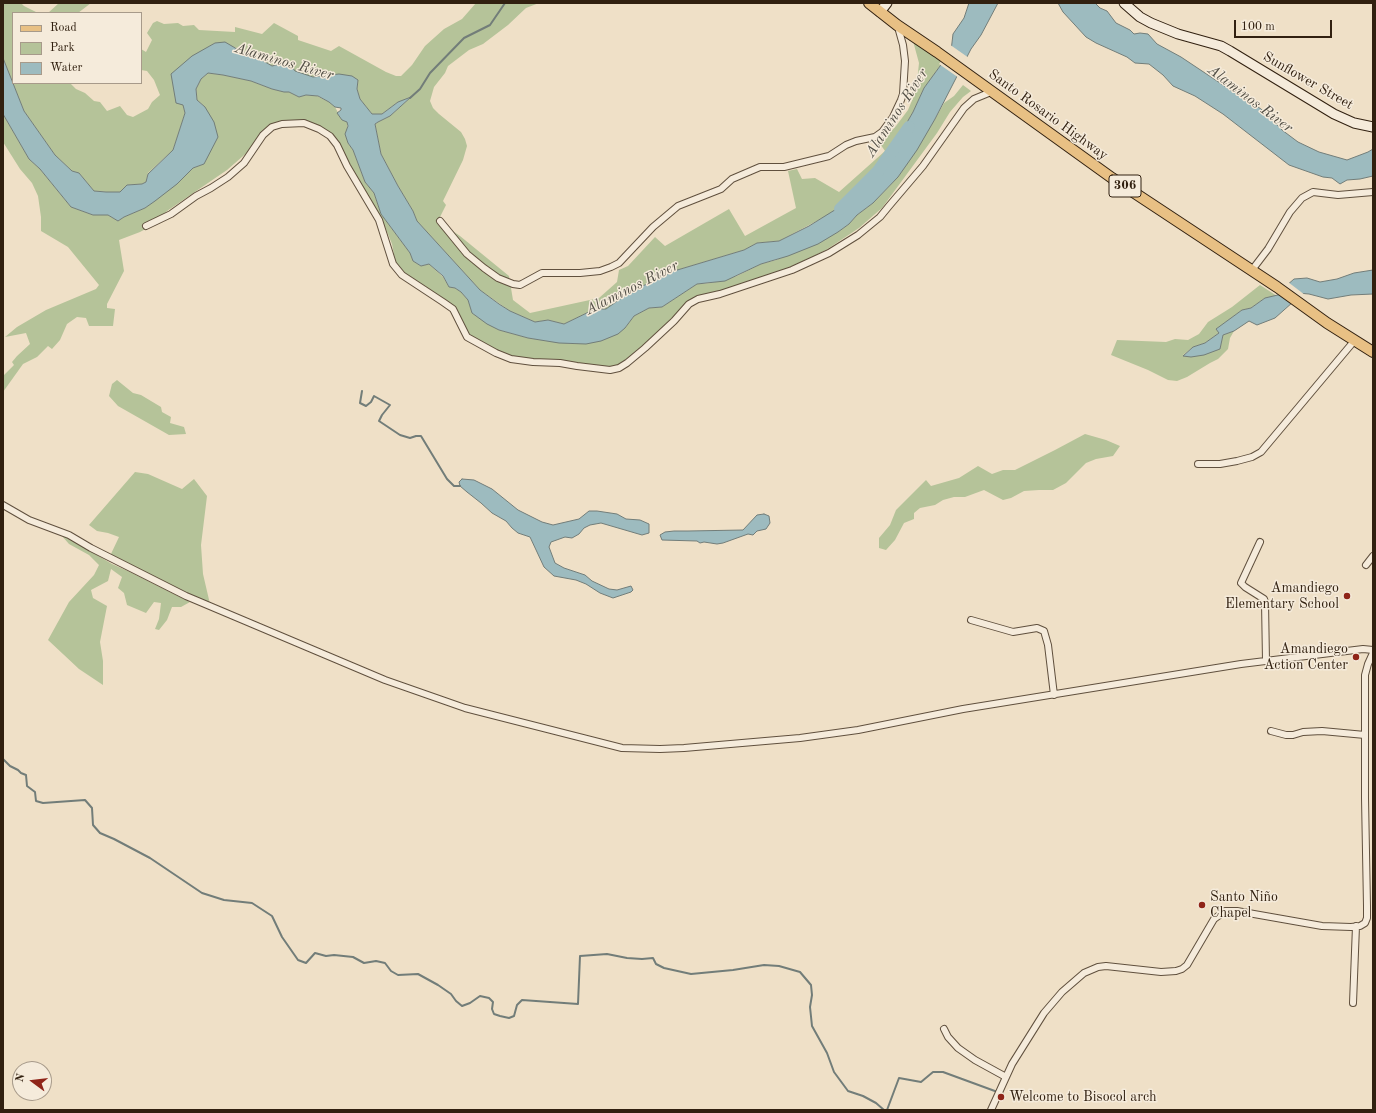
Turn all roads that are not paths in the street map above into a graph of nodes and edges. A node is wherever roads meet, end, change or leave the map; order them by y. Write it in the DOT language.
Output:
graph roads {
  1 [pos="869,3"];
  2 [pos="886,3"];
  3 [pos="1124,3"];
  4 [pos="880,12"];
  5 [pos="897,25"];
  6 [pos="991,92"];
  7 [pos="1373,127"];
  8 [pos="1373,192"];
  9 [pos="440,220"];
  10 [pos="146,226"];
  11 [pos="1252,270"];
  12 [pos="1355,340"];
  13 [pos="1373,352"];
  14 [pos="1198,464"];
  15 [pos="3,505"];
  16 [pos="1260,542"];
  17 [pos="1373,556"];
  18 [pos="1366,565"];
  19 [pos="971,620"];
  20 [pos="1373,650"];
  21 [pos="1373,653"];
  22 [pos="1266,661"];
  23 [pos="1054,695"];
  24 [pos="1270,731"];
  25 [pos="1365,735"];
  26 [pos="1366,896"];
  27 [pos="1373,897"];
  28 [pos="1356,926"];
  29 [pos="1353,1003"];
  30 [pos="944,1029"];
  31 [pos="1006,1077"];
  32 [pos="991,1110"];
  1 -- 4 [label="main road, Santo Rosario Highway / 306"];
  2 -- 4 [label="street"];
  3 -- 7 [label="street, Sunflower Street"];
  4 -- 5 [label="main road, Santo Rosario Highway / 306"];
  5 -- 6 [label="main road, Santo Rosario Highway / 306"];
  5 -- 9 [label="street"];
  6 -- 10 [label="street"];
  6 -- 11 [label="main road, Santo Rosario Highway / 306"];
  8 -- 11 [label="street"];
  11 -- 12 [label="main road, Santo Rosario Highway / 306"];
  12 -- 13 [label="main road, Santo Rosario Highway / 306"];
  12 -- 14 [label="street"];
  15 -- 23 [label="street"];
  16 -- 22 [label="street"];
  17 -- 18 [label="street"];
  19 -- 23 [label="street"];
  20 -- 22 [label="street"];
  21 -- 25 [label="street"];
  22 -- 23 [label="street"];
  24 -- 25 [label="street"];
  25 -- 26 [label="street"];
  26 -- 27 [label="street"];
  26 -- 28 [label="street"];
  28 -- 29 [label="street"];
  28 -- 31 [label="street"];
  30 -- 31 [label="street"];
  31 -- 32 [label="street"];
}
